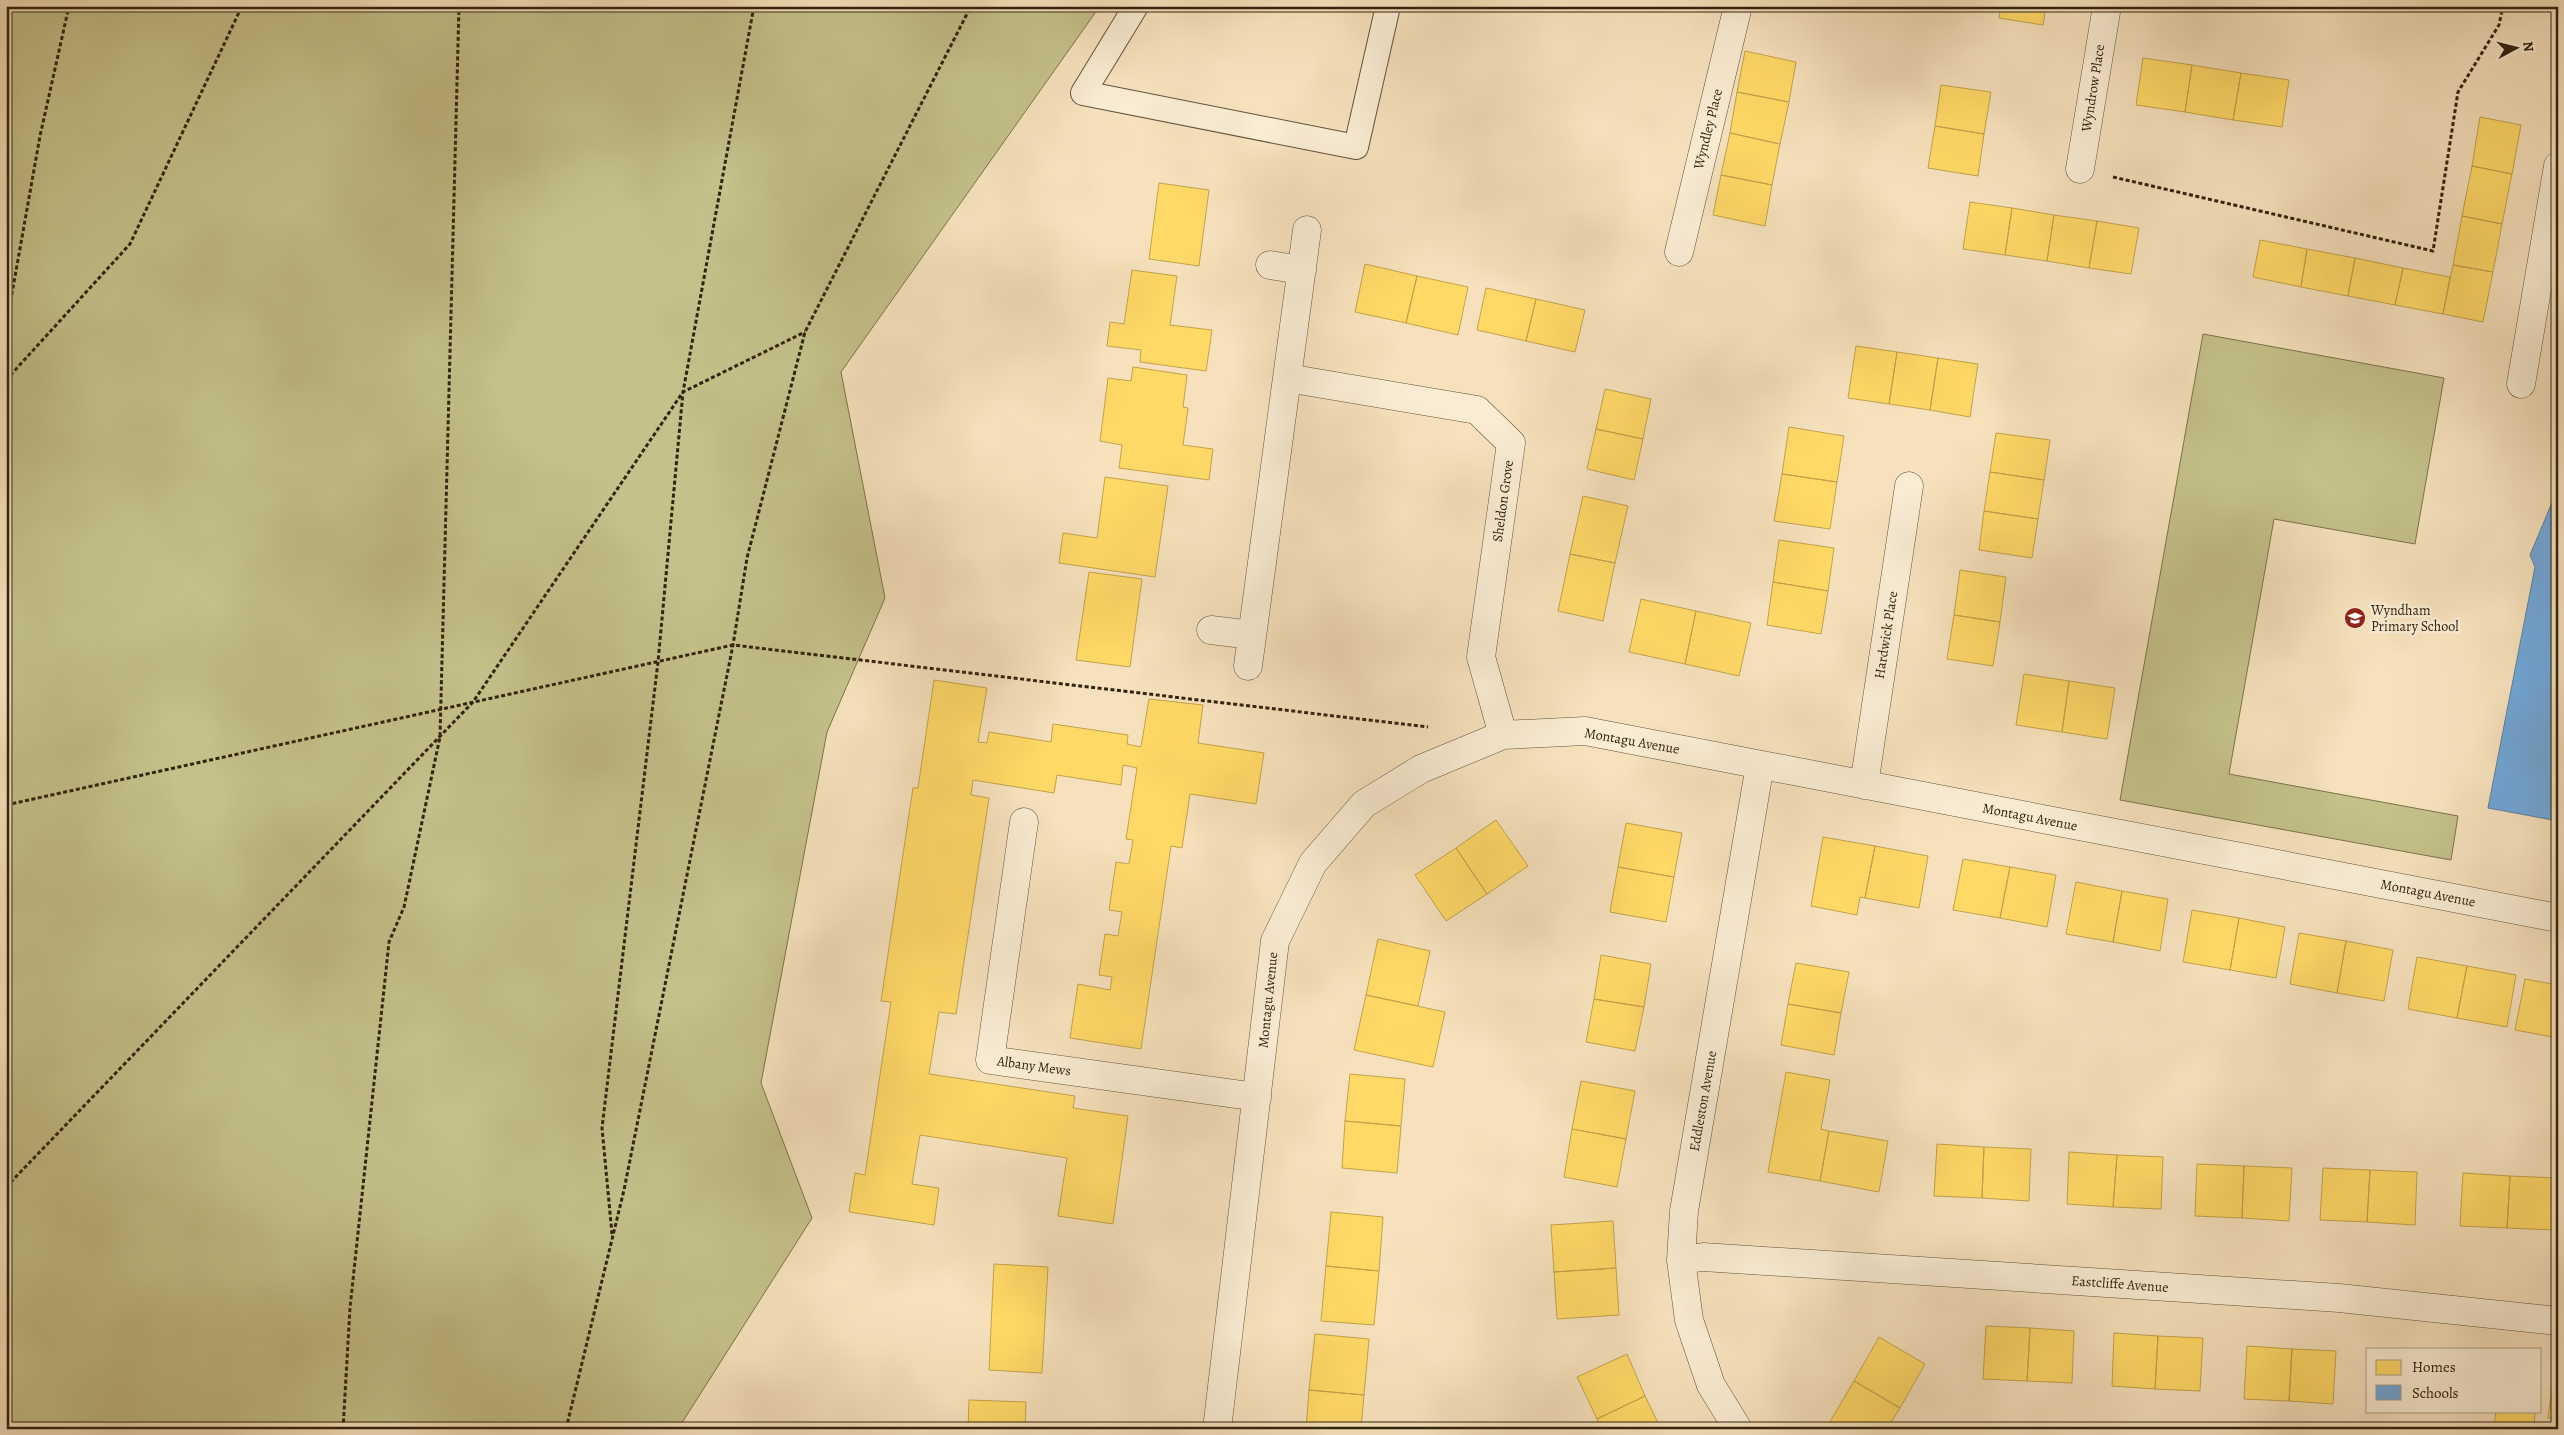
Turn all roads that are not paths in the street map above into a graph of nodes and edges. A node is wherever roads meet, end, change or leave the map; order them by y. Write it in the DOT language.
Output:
graph roads {
  1 [pos="1136,6"];
  2 [pos="1388,6"];
  3 [pos="1738,6"];
  4 [pos="2106,6"];
  5 [pos="2558,166"];
  6 [pos="2080,169"];
  7 [pos="1307,230"];
  8 [pos="1678,252"];
  9 [pos="1270,265"];
  10 [pos="1302,270"];
  11 [pos="1286,378"];
  12 [pos="2521,384"];
  13 [pos="1909,486"];
  14 [pos="1211,630"];
  15 [pos="1252,635"];
  16 [pos="1248,666"];
  17 [pos="1503,736"];
  18 [pos="1760,765"];
  19 [pos="1864,785"];
  20 [pos="1024,822"];
  21 [pos="2558,918"];
  22 [pos="1257,1097"];
  23 [pos="1681,1260"];
  24 [pos="2558,1321"];
  25 [pos="1217,1429"];
  26 [pos="1738,1429"];
  1 -- 2 [label="lane"];
  3 -- 8 [label="street, Wyndley Place"];
  4 -- 6 [label="street, Wyndrow Place"];
  5 -- 12 [label="street"];
  7 -- 10 [label="street"];
  9 -- 10 [label="street"];
  10 -- 11 [label="street"];
  11 -- 15 [label="street"];
  11 -- 17 [label="street, Sheldon Grove"];
  13 -- 19 [label="street, Hardwick Place"];
  14 -- 15 [label="street"];
  15 -- 16 [label="street"];
  17 -- 18 [label="street, Montagu Avenue"];
  17 -- 22 [label="street, Montagu Avenue"];
  18 -- 19 [label="street, Montagu Avenue"];
  18 -- 23 [label="street, Eddleston Avenue"];
  19 -- 21 [label="street, Montagu Avenue"];
  20 -- 22 [label="street, Albany Mews"];
  22 -- 25 [label="street, Montagu Avenue"];
  23 -- 24 [label="street, Eastcliffe Avenue"];
  23 -- 26 [label="street, Eddleston Avenue"];
}
